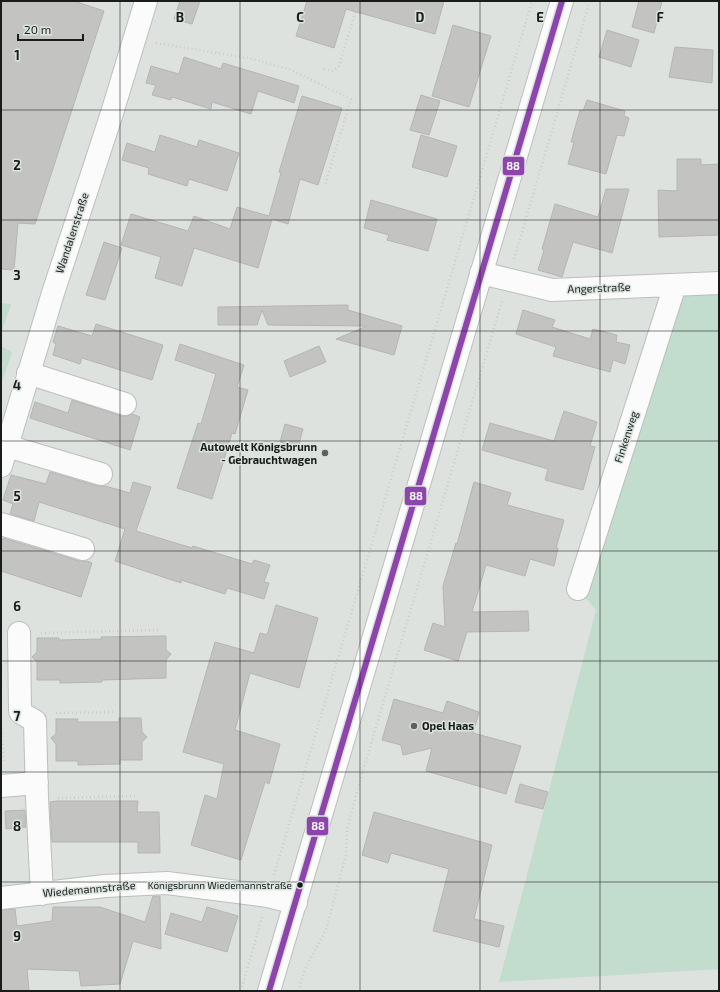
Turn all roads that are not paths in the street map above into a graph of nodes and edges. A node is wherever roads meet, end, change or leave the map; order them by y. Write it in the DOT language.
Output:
graph roads {
  1 [pos="146,1"];
  2 [pos="562,1"];
  3 [pos="481,273"];
  4 [pos="719,283"];
  5 [pos="674,285"];
  6 [pos="28,373"];
  7 [pos="125,404"];
  8 [pos="8,446"];
  9 [pos="1,466"];
  10 [pos="101,474"];
  11 [pos="1,524"];
  12 [pos="82,549"];
  13 [pos="578,589"];
  14 [pos="19,633"];
  15 [pos="3,786"];
  16 [pos="37,791"];
  17 [pos="42,894"];
  18 [pos="1,898"];
  19 [pos="296,903"];
  20 [pos="270,991"];
  1 -- 6 [label="street, Wandalenstraße"];
  2 -- 3 [label="street"];
  3 -- 5 [label="street, Angerstraße"];
  3 -- 19 [label="street"];
  4 -- 5 [label="street, Angerstraße"];
  5 -- 13 [label="street, Finkenweg"];
  6 -- 7 [label="street"];
  6 -- 8 [label="street, Wandalenstraße"];
  8 -- 9 [label="street, Wandalenstraße"];
  8 -- 10 [label="street"];
  11 -- 12 [label="street"];
  14 -- 16 [label="street"];
  15 -- 16 [label="street"];
  16 -- 17 [label="street"];
  17 -- 18 [label="street, Wiedemannstraße"];
  17 -- 19 [label="street, Wiedemannstraße"];
  19 -- 20 [label="street"];
}
